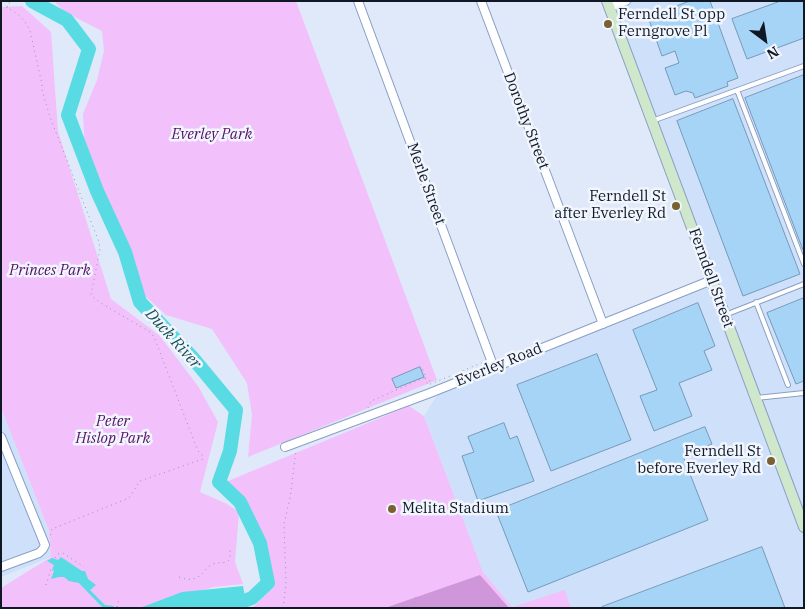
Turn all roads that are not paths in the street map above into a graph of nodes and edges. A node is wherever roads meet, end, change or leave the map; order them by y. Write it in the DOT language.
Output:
graph roads {
  1 [pos="358,1"];
  2 [pos="481,1"];
  3 [pos="626,1"];
  4 [pos="609,4"];
  5 [pos="804,66"];
  6 [pos="737,90"];
  7 [pos="652,121"];
  8 [pos="804,264"];
  9 [pos="712,280"];
  10 [pos="804,284"];
  11 [pos="756,302"];
  12 [pos="725,315"];
  13 [pos="603,324"];
  14 [pos="494,368"];
  15 [pos="788,385"];
  16 [pos="804,393"];
  17 [pos="755,398"];
  18 [pos="1,437"];
  19 [pos="285,447"];
  20 [pos="804,527"];
  21 [pos="1,567"];
  1 -- 14 [label="street, Merle Street"];
  2 -- 13 [label="street, Dorothy Street"];
  3 -- 4 [label="street"];
  4 -- 7 [label="main road, Ferndell Street"];
  5 -- 6 [label="lane"];
  6 -- 7 [label="lane"];
  6 -- 8 [label="lane"];
  7 -- 9 [label="main road, Ferndell Street"];
  9 -- 12 [label="main road, Ferndell Street"];
  9 -- 13 [label="street, Everley Road"];
  10 -- 11 [label="lane"];
  11 -- 12 [label="lane"];
  11 -- 15 [label="lane"];
  12 -- 17 [label="main road, Ferndell Street"];
  13 -- 14 [label="street, Everley Road"];
  14 -- 19 [label="street, Everley Road"];
  16 -- 17 [label="lane"];
  17 -- 20 [label="main road, Ferndell Street"];
  18 -- 21 [label="street"];
}
